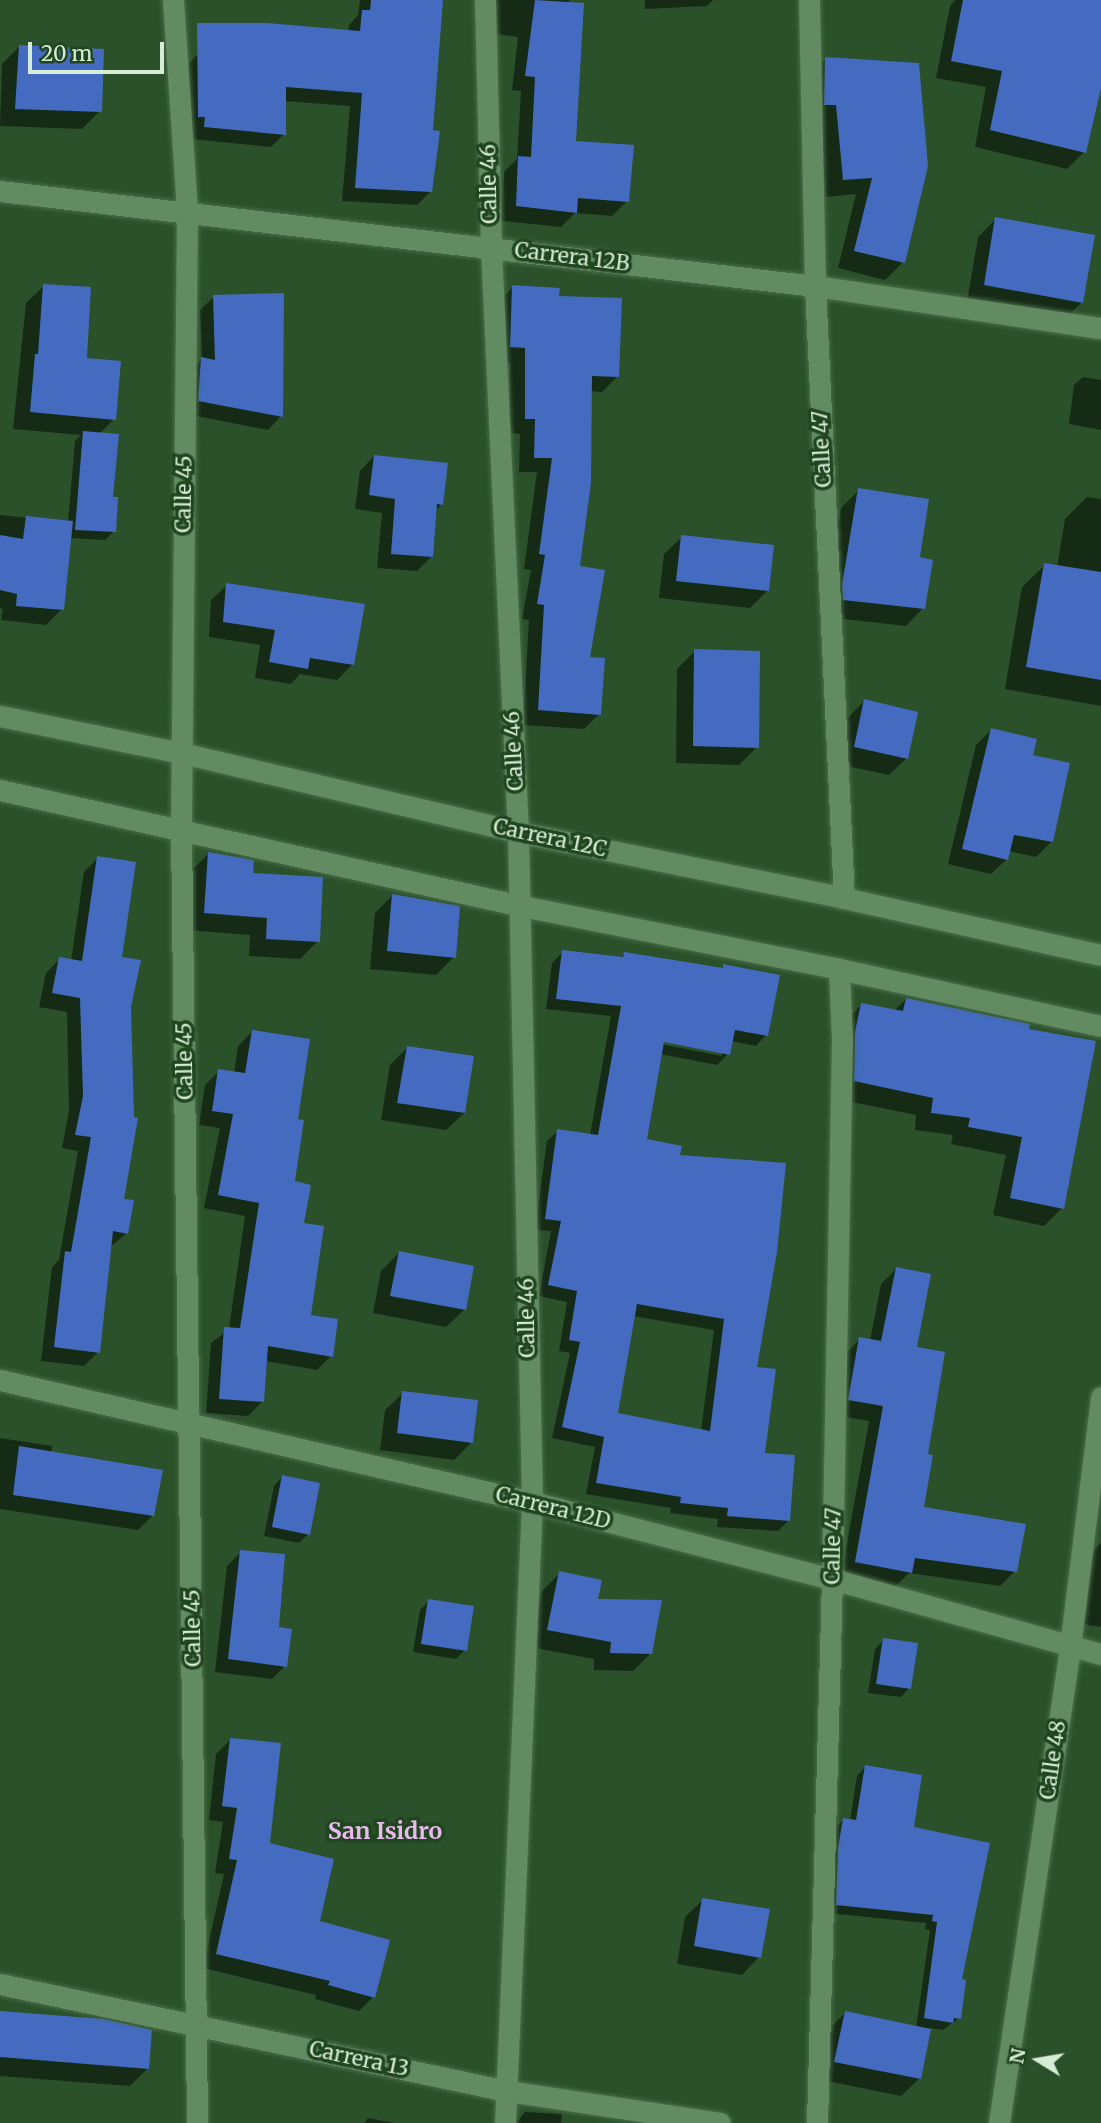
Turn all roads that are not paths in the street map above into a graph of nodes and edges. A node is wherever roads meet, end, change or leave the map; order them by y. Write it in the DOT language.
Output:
graph roads {
  1 [pos="173,0"];
  2 [pos="485,0"];
  3 [pos="808,0"];
  4 [pos="0,191"];
  5 [pos="187,212"];
  6 [pos="491,248"];
  7 [pos="814,286"];
  8 [pos="1101,328"];
  9 [pos="0,716"];
  10 [pos="181,753"];
  11 [pos="0,790"];
  12 [pos="181,829"];
  13 [pos="518,832"];
  14 [pos="844,898"];
  15 [pos="517,905"];
  16 [pos="1101,955"];
  17 [pos="839,969"];
  18 [pos="1101,1026"];
  19 [pos="0,1380"];
  20 [pos="1101,1397"];
  21 [pos="191,1424"];
  22 [pos="532,1502"];
  23 [pos="832,1579"];
  24 [pos="1070,1647"];
  25 [pos="1101,1654"];
  26 [pos="0,1984"];
  27 [pos="197,2025"];
  28 [pos="508,2091"];
  29 [pos="197,2123"];
  30 [pos="505,2123"];
  31 [pos="720,2123"];
  32 [pos="817,2123"];
  33 [pos="999,2123"];
  1 -- 5 [label="street, Calle 45"];
  2 -- 6 [label="street, Calle 46"];
  3 -- 7 [label="street, Calle 47"];
  4 -- 5 [label="street, Carrera 12B"];
  5 -- 6 [label="street, Carrera 12B"];
  5 -- 10 [label="street, Calle 45"];
  6 -- 7 [label="street, Carrera 12B"];
  6 -- 13 [label="street, Calle 46"];
  7 -- 8 [label="street, Carrera 12B"];
  7 -- 14 [label="street, Calle 47"];
  9 -- 10 [label="street, Carrera 12C"];
  10 -- 12 [label="street, Calle 45"];
  10 -- 13 [label="street, Carrera 12C"];
  11 -- 12 [label="street"];
  12 -- 15 [label="street"];
  12 -- 21 [label="street, Calle 45"];
  13 -- 14 [label="street, Carrera 12C"];
  13 -- 15 [label="street, Calle 46"];
  14 -- 16 [label="street, Carrera 12C"];
  15 -- 17 [label="street"];
  15 -- 22 [label="street, Calle 46"];
  17 -- 18 [label="street"];
  17 -- 23 [label="street, Calle 47"];
  19 -- 21 [label="street, Carrera 12D"];
  20 -- 24 [label="street, Calle 48"];
  21 -- 22 [label="street, Carrera 12D"];
  21 -- 27 [label="street, Calle 45"];
  22 -- 23 [label="street, Carrera 12D"];
  22 -- 28 [label="street, Calle 46"];
  23 -- 24 [label="street, Carrera 12D"];
  23 -- 32 [label="street, Calle 47"];
  24 -- 25 [label="street, Carrera 12D"];
  24 -- 33 [label="street, Calle 48"];
  26 -- 27 [label="street, Carrera 13"];
  27 -- 28 [label="street, Carrera 13"];
  27 -- 29 [label="street, Calle 45"];
  28 -- 30 [label="street, Calle 46"];
  28 -- 31 [label="street, Carrera 13"];
}
